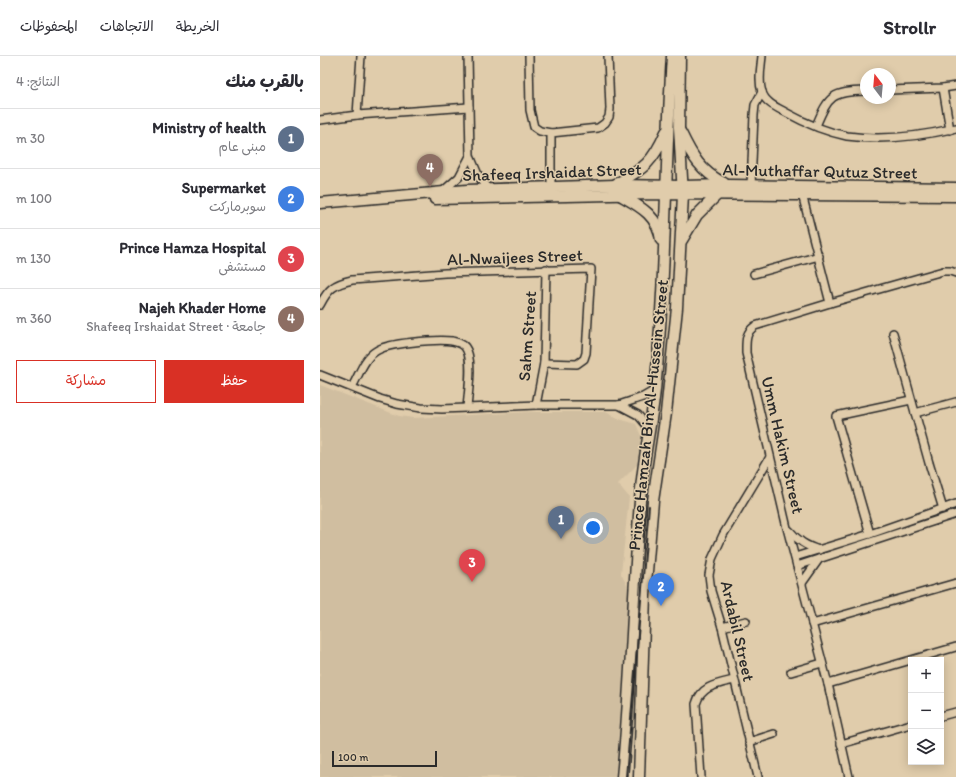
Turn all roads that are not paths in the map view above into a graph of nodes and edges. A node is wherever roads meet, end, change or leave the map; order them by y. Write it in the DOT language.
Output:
graph roads {
  1 [pos="361,56"];
  2 [pos="468,56"];
  3 [pos="529,56"];
  4 [pos="608,56"];
  5 [pos="665,56"];
  6 [pos="672,56"];
  7 [pos="680,56"];
  8 [pos="685,56"];
  9 [pos="762,56"];
  10 [pos="675,78"];
  11 [pos="956,86"];
  12 [pos="943,88"];
  13 [pos="896,90"];
  14 [pos="860,91"];
  15 [pos="762,92"];
  16 [pos="469,107"];
  17 [pos="357,115"];
  18 [pos="320,120"];
  19 [pos="816,126"];
  20 [pos="668,127"];
  21 [pos="679,127"];
  22 [pos="953,129"];
  23 [pos="551,133"];
  24 [pos="470,156"];
  25 [pos="615,185"];
  26 [pos="728,185"];
  27 [pos="751,186"];
  28 [pos="551,187"];
  29 [pos="956,188"];
  30 [pos="488,189"];
  31 [pos="666,190"];
  32 [pos="683,190"];
  33 [pos="718,194"];
  34 [pos="802,194"];
  35 [pos="441,195"];
  36 [pos="620,195"];
  37 [pos="956,196"];
  38 [pos="320,203"];
  39 [pos="320,210"];
  40 [pos="680,243"];
  41 [pos="664,256"];
  42 [pos="819,256"];
  43 [pos="546,269"];
  44 [pos="956,273"];
  45 [pos="754,274"];
  46 [pos="830,303"];
  47 [pos="320,305"];
  48 [pos="893,334"];
  49 [pos="544,363"];
  50 [pos="320,375"];
  51 [pos="352,387"];
  52 [pos="655,390"];
  53 [pos="911,400"];
  54 [pos="956,402"];
  55 [pos="536,405"];
  56 [pos="619,405"];
  57 [pos="467,408"];
  58 [pos="915,413"];
  59 [pos="650,429"];
  60 [pos="770,457"];
  61 [pos="956,504"];
  62 [pos="943,508"];
  63 [pos="956,514"];
  64 [pos="787,528"];
  65 [pos="870,534"];
  66 [pos="819,550"];
  67 [pos="795,557"];
  68 [pos="819,559"];
  69 [pos="798,566"];
  70 [pos="802,583"];
  71 [pos="956,583"];
  72 [pos="746,621"];
  73 [pos="812,624"];
  74 [pos="722,628"];
  75 [pos="956,647"];
  76 [pos="822,663"];
  77 [pos="791,672"];
  78 [pos="734,680"];
  79 [pos="828,684"];
  80 [pos="956,712"];
  81 [pos="944,715"];
  82 [pos="908,725"];
  83 [pos="774,734"];
  84 [pos="749,742"];
  85 [pos="841,744"];
  86 [pos="622,777"];
  87 [pos="639,777"];
  88 [pos="701,777"];
  89 [pos="758,777"];
  90 [pos="849,777"];
  1 -- 17 [label="street"];
  2 -- 16 [label="street"];
  3 -- 23 [label="street"];
  4 -- 23 [label="street"];
  5 -- 10 [label="main road"];
  6 -- 10 [label="main road, Prince Hamzah Bin Al-Hussein Street"];
  7 -- 10 [label="main road, Prince Hamzah Bin Al-Hussein Street"];
  8 -- 10 [label="main road"];
  9 -- 15 [label="street"];
  10 -- 20 [label="main road, Prince Hamzah Bin Al-Hussein Street"];
  10 -- 21 [label="main road, Prince Hamzah Bin Al-Hussein Street"];
  11 -- 12 [label="street"];
  12 -- 13 [label="street"];
  12 -- 22 [label="street"];
  14 -- 19 [label="street"];
  15 -- 19 [label="street"];
  15 -- 27 [label="street"];
  16 -- 17 [label="street"];
  16 -- 24 [label="street"];
  17 -- 18 [label="street"];
  19 -- 22 [label="street"];
  20 -- 25 [label="main road"];
  20 -- 31 [label="main road, Prince Hamzah Bin Al-Hussein Street"];
  21 -- 26 [label="main road"];
  21 -- 32 [label="main road, Prince Hamzah Bin Al-Hussein Street"];
  23 -- 28 [label="street"];
  24 -- 30 [label="street"];
  24 -- 35 [label="street"];
  25 -- 28 [label="main road, Shafeeq Irshaidat Street"];
  25 -- 31 [label="main road, Shafeeq Irshaidat Street"];
  26 -- 27 [label="main road, Al-Muthaffar Qutuz Street"];
  26 -- 32 [label="main road, Al-Muthaffar Qutuz Street"];
  27 -- 29 [label="main road, Al-Muthaffar Qutuz Street"];
  28 -- 30 [label="main road, Shafeeq Irshaidat Street"];
  30 -- 35 [label="main road, Shafeeq Irshaidat Street"];
  31 -- 32 [label="main road"];
  31 -- 36 [label="main road, Shafeeq Irshaidat Street"];
  31 -- 41 [label="main road, Prince Hamzah Bin Al-Hussein Street"];
  32 -- 33 [label="main road, Al-Muthaffar Qutuz Street"];
  32 -- 40 [label="main road, Prince Hamzah Bin Al-Hussein Street"];
  33 -- 34 [label="main road, Al-Muthaffar Qutuz Street"];
  33 -- 40 [label="main road"];
  34 -- 37 [label="main road, Al-Muthaffar Qutuz Street"];
  34 -- 42 [label="street"];
  35 -- 36 [label="main road, Shafeeq Irshaidat Street"];
  35 -- 38 [label="main road, Shafeeq Irshaidat Street"];
  35 -- 39 [label="main road, Shafeeq Irshaidat Street"];
  36 -- 41 [label="main road"];
  40 -- 87 [label="main road, Prince Hamzah Bin Al-Hussein Street"];
  41 -- 52 [label="main road, Prince Hamzah Bin Al-Hussein Street"];
  42 -- 45 [label="street"];
  42 -- 46 [label="street"];
  43 -- 47 [label="street, Al-Nwaijees Street"];
  43 -- 49 [label="street, Sahm Street"];
  43 -- 49 [label="street, Al-Nwaijees Street"];
  44 -- 46 [label="street, Umm Hakim Street"];
  46 -- 60 [label="street, Umm Hakim Street"];
  48 -- 53 [label="street"];
  49 -- 55 [label="street, Sahm Street"];
  50 -- 51 [label="street"];
  51 -- 57 [label="street"];
  51 -- 57 [label="street"];
  52 -- 56 [label="street"];
  52 -- 59 [label="main road, Prince Hamzah Bin Al-Hussein Street"];
  53 -- 58 [label="street"];
  53 -- 65 [label="street"];
  54 -- 58 [label="street"];
  55 -- 56 [label="street"];
  55 -- 57 [label="street"];
  56 -- 59 [label="street"];
  58 -- 62 [label="street"];
  59 -- 86 [label="main road, Prince Hamzah Bin Al-Hussein Street"];
  60 -- 64 [label="street, Umm Hakim Street"];
  60 -- 74 [label="street, Ardabil Street"];
  61 -- 62 [label="street"];
  62 -- 65 [label="street"];
  63 -- 68 [label="street"];
  64 -- 66 [label="street"];
  64 -- 67 [label="street, Umm Hakim Street"];
  65 -- 66 [label="street"];
  66 -- 67 [label="street"];
  67 -- 69 [label="street, Umm Hakim Street"];
  68 -- 69 [label="street"];
  68 -- 70 [label="street"];
  69 -- 70 [label="street, Umm Hakim Street"];
  70 -- 73 [label="street, Umm Hakim Street"];
  71 -- 73 [label="street"];
  72 -- 74 [label="street"];
  73 -- 76 [label="street, Umm Hakim Street"];
  74 -- 78 [label="street, Ardabil Street"];
  75 -- 79 [label="street"];
  76 -- 77 [label="street"];
  76 -- 79 [label="street, Umm Hakim Street"];
  78 -- 84 [label="street, Ardabil Street"];
  78 -- 88 [label="street"];
  79 -- 85 [label="street, Umm Hakim Street"];
  80 -- 81 [label="street"];
  82 -- 85 [label="street"];
  83 -- 84 [label="street"];
  84 -- 89 [label="street, Ardabil Street"];
  85 -- 90 [label="street, Umm Hakim Street"];
}
